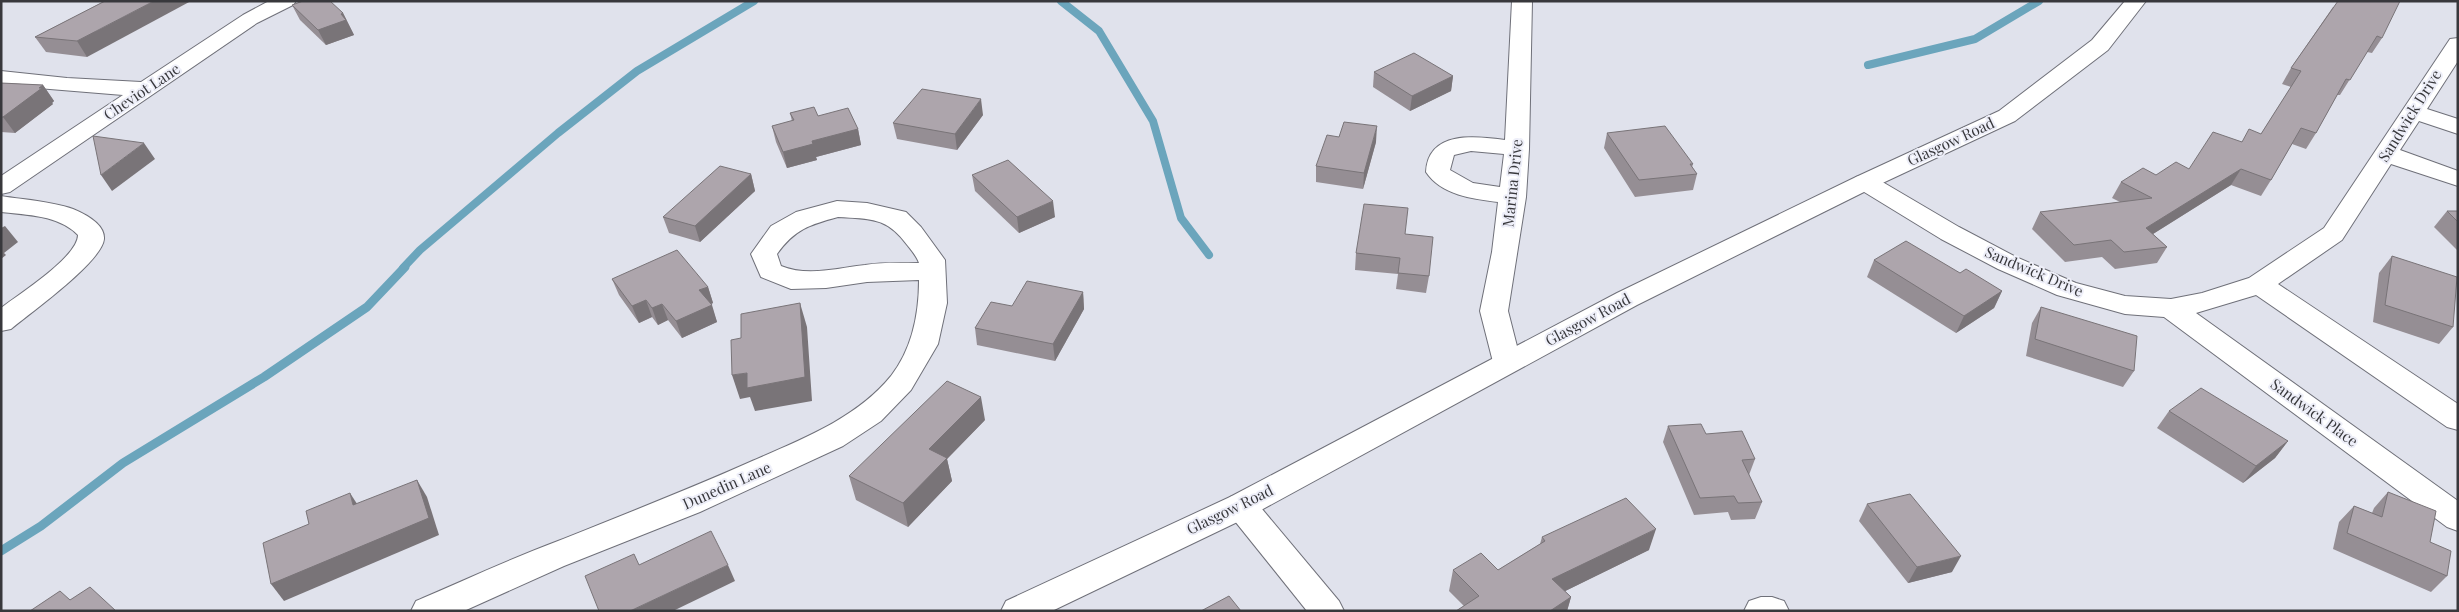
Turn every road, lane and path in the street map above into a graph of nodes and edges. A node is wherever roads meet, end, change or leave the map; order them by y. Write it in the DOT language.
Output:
graph roads {
  1 [pos="286,1"];
  2 [pos="1522,1"];
  3 [pos="2136,1"];
  4 [pos="2458,44"];
  5 [pos="1,78"];
  6 [pos="145,89"];
  7 [pos="2414,112"];
  8 [pos="2458,127"];
  9 [pos="1517,149"];
  10 [pos="2387,154"];
  11 [pos="2458,179"];
  12 [pos="1865,182"];
  13 [pos="1,187"];
  14 [pos="1513,197"];
  15 [pos="1,204"];
  16 [pos="932,271"];
  17 [pos="2260,284"];
  18 [pos="2171,308"];
  19 [pos="1,322"];
  20 [pos="1507,362"];
  21 [pos="2458,419"];
  22 [pos="1241,506"];
  23 [pos="2458,518"];
  24 [pos="428,611"];
  25 [pos="1018,611"];
  26 [pos="1327,611"];
  27 [pos="1761,611"];
  28 [pos="1772,611"];
  1 -- 6 [label="street, Cheviot Lane"];
  2 -- 9 [label="street, Marina Drive"];
  3 -- 12 [label="street, Glasgow Road"];
  4 -- 7 [label="street, Sandwick Drive"];
  5 -- 6 [label="street"];
  6 -- 13 [label="street, Cheviot Lane"];
  7 -- 8 [label="street"];
  7 -- 10 [label="street, Sandwick Drive"];
  9 -- 14 [label="street, Marina Drive"];
  9 -- 14 [label="street"];
  10 -- 11 [label="street"];
  10 -- 17 [label="street, Sandwick Drive"];
  12 -- 18 [label="street, Sandwick Drive"];
  12 -- 20 [label="street, Glasgow Road"];
  14 -- 20 [label="street, Marina Drive"];
  15 -- 19 [label="street"];
  16 -- 16 [label="street, Dunedin Lane"];
  16 -- 24 [label="street, Dunedin Lane"];
  17 -- 18 [label="street, Sandwick Drive"];
  17 -- 21 [label="street"];
  18 -- 23 [label="street, Sandwick Place"];
  20 -- 22 [label="street, Glasgow Road"];
  22 -- 25 [label="street, Glasgow Road"];
  22 -- 26 [label="street"];
  27 -- 28 [label="street"];
}
